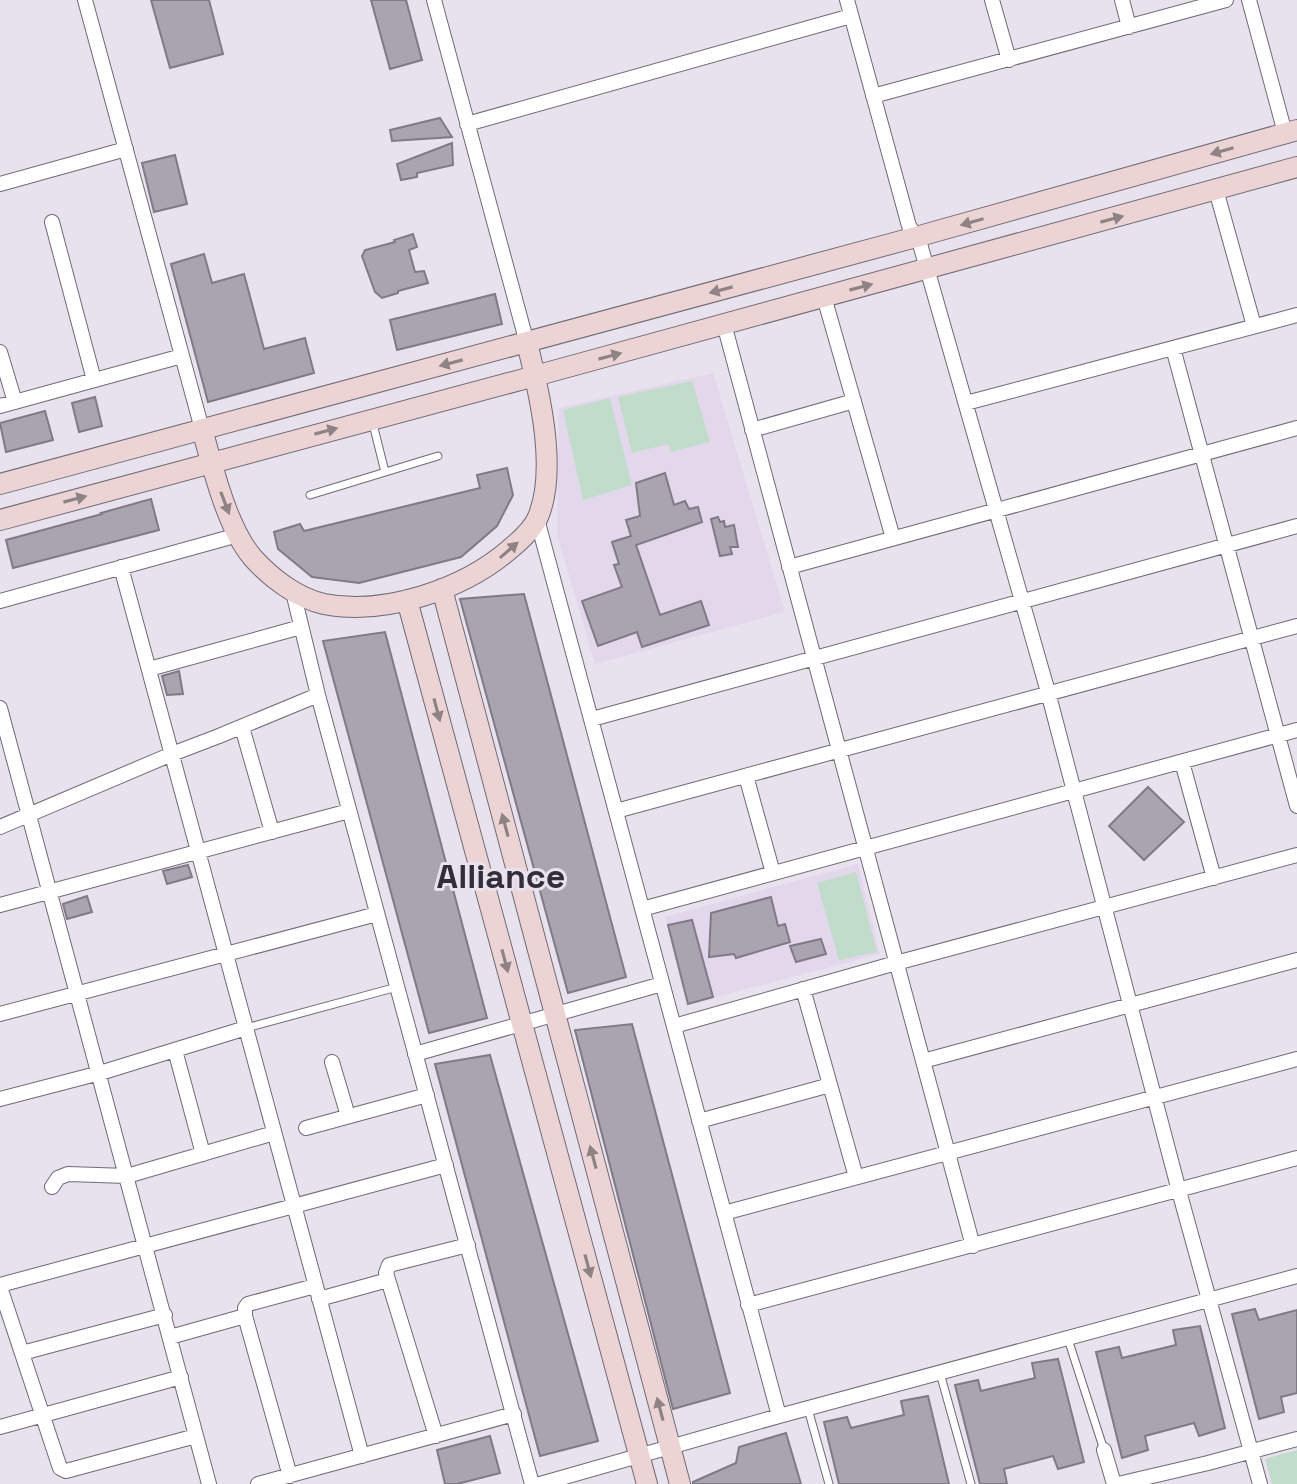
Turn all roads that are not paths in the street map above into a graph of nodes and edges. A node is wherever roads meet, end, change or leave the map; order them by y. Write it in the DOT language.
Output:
graph roads {
  1 [pos="85,0"];
  2 [pos="434,0"];
  3 [pos="847,0"];
  4 [pos="992,0"];
  5 [pos="1122,0"];
  6 [pos="1226,0"];
  7 [pos="1249,0"];
  8 [pos="851,16"];
  9 [pos="1129,27"];
  10 [pos="1009,60"];
  11 [pos="873,96"];
  12 [pos="467,124"];
  13 [pos="1291,132"];
  14 [pos="126,149"];
  15 [pos="1297,167"];
  16 [pos="0,184"];
  17 [pos="1216,190"];
  18 [pos="52,222"];
  19 [pos="916,237"];
  20 [pos="926,269"];
  21 [pos="824,297"];
  22 [pos="1297,315"];
  23 [pos="724,324"];
  24 [pos="1254,326"];
  25 [pos="527,343"];
  26 [pos="1173,348"];
  27 [pos="0,352"];
  28 [pos="182,356"];
  29 [pos="535,376"];
  30 [pos="94,380"];
  31 [pos="854,401"];
  32 [pos="966,403"];
  33 [pos="7,404"];
  34 [pos="372,419"];
  35 [pos="1297,428"];
  36 [pos="202,429"];
  37 [pos="752,430"];
  38 [pos="1201,455"];
  39 [pos="438,456"];
  40 [pos="212,462"];
  41 [pos="385,472"];
  42 [pos="0,484"];
  43 [pos="310,495"];
  44 [pos="997,510"];
  45 [pos="537,519"];
  46 [pos="0,520"];
  47 [pos="1297,526"];
  48 [pos="238,535"];
  49 [pos="893,538"];
  50 [pos="1226,545"];
  51 [pos="121,567"];
  52 [pos="789,567"];
  53 [pos="442,589"];
  54 [pos="293,592"];
  55 [pos="407,600"];
  56 [pos="0,601"];
  57 [pos="1022,601"];
  58 [pos="1297,626"];
  59 [pos="301,627"];
  60 [pos="1252,638"];
  61 [pos="814,659"];
  62 [pos="149,669"];
  63 [pos="1048,692"];
  64 [pos="318,695"];
  65 [pos="0,708"];
  66 [pos="592,719"];
  67 [pos="242,727"];
  68 [pos="1297,730"];
  69 [pos="1278,736"];
  70 [pos="839,750"];
  71 [pos="172,754"];
  72 [pos="1182,762"];
  73 [pos="746,776"];
  74 [pos="1073,792"];
  75 [pos="1297,806"];
  76 [pos="349,811"];
  77 [pos="616,811"];
  78 [pos="29,815"];
  79 [pos="0,827"];
  80 [pos="272,832"];
  81 [pos="864,847"];
  82 [pos="199,853"];
  83 [pos="1297,855"];
  84 [pos="773,873"];
  85 [pos="1214,878"];
  86 [pos="50,892"];
  87 [pos="0,905"];
  88 [pos="1104,908"];
  89 [pos="642,909"];
  90 [pos="377,914"];
  91 [pos="226,954"];
  92 [pos="1297,960"];
  93 [pos="896,963"];
  94 [pos="662,984"];
  95 [pos="397,987"];
  96 [pos="803,989"];
  97 [pos="78,994"];
  98 [pos="1130,1005"];
  99 [pos="1,1010"];
  100 [pos="555,1014"];
  101 [pos="522,1023"];
  102 [pos="674,1026"];
  103 [pos="246,1028"];
  104 [pos="175,1050"];
  105 [pos="415,1054"];
  106 [pos="1297,1059"];
  107 [pos="923,1061"];
  108 [pos="332,1062"];
  109 [pos="100,1073"];
  110 [pos="830,1085"];
  111 [pos="427,1095"];
  112 [pos="1155,1098"];
  113 [pos="0,1099"];
  114 [pos="348,1116"];
  115 [pos="699,1121"];
  116 [pos="306,1128"];
  117 [pos="274,1133"];
  118 [pos="947,1153"];
  119 [pos="203,1154"];
  120 [pos="1297,1158"];
  121 [pos="446,1165"];
  122 [pos="127,1176"];
  123 [pos="856,1177"];
  124 [pos="52,1187"];
  125 [pos="1179,1191"];
  126 [pos="293,1206"];
  127 [pos="724,1213"];
  128 [pos="468,1245"];
  129 [pos="146,1246"];
  130 [pos="973,1246"];
  131 [pos="1297,1276"];
  132 [pos="388,1280"];
  133 [pos="0,1286"];
  134 [pos="317,1292"];
  135 [pos="1210,1300"];
  136 [pos="748,1305"];
  137 [pos="165,1315"];
  138 [pos="245,1316"];
  139 [pos="170,1337"];
  140 [pos="1068,1339"];
  141 [pos="22,1353"];
  142 [pos="940,1373"];
  143 [pos="181,1377"];
  144 [pos="808,1409"];
  145 [pos="514,1414"];
  146 [pos="42,1415"];
  147 [pos="779,1416"];
  148 [pos="0,1427"];
  149 [pos="196,1436"];
  150 [pos="436,1436"];
  151 [pos="1297,1439"];
  152 [pos="670,1447"];
  153 [pos="1104,1450"];
  154 [pos="1252,1451"];
  155 [pos="362,1456"];
  156 [pos="640,1456"];
  157 [pos="290,1476"];
  158 [pos="209,1484"];
  159 [pos="258,1484"];
  160 [pos="532,1484"];
  161 [pos="540,1484"];
  162 [pos="647,1484"];
  163 [pos="680,1484"];
  164 [pos="829,1484"];
  165 [pos="971,1484"];
  166 [pos="1116,1484"];
  167 [pos="1260,1484"];
  1 -- 14 [label="street"];
  2 -- 12 [label="street"];
  3 -- 8 [label="street"];
  4 -- 10 [label="street"];
  5 -- 9 [label="street"];
  6 -- 9 [label="street"];
  7 -- 13 [label="street"];
  8 -- 11 [label="street"];
  8 -- 12 [label="street"];
  9 -- 10 [label="street"];
  10 -- 11 [label="street"];
  11 -- 19 [label="street"];
  12 -- 25 [label="street"];
  13 -- 19 [label="street, one-way"];
  14 -- 16 [label="street"];
  14 -- 28 [label="street"];
  15 -- 17 [label="street"];
  20 -- 17 [label="street, one-way"];
  17 -- 24 [label="street"];
  18 -- 30 [label="street"];
  19 -- 20 [label="street"];
  19 -- 25 [label="street, one-way"];
  21 -- 20 [label="street, one-way"];
  20 -- 32 [label="street"];
  21 -- 23 [label="street"];
  21 -- 31 [label="street"];
  22 -- 24 [label="street"];
  29 -- 23 [label="street, one-way"];
  23 -- 37 [label="street"];
  24 -- 26 [label="street"];
  25 -- 29 [label="street"];
  25 -- 36 [label="street, one-way"];
  26 -- 32 [label="street"];
  26 -- 38 [label="street"];
  27 -- 33 [label="street"];
  28 -- 30 [label="street"];
  28 -- 36 [label="street"];
  29 -- 34 [label="street"];
  29 -- 45 [label="street"];
  30 -- 33 [label="street"];
  31 -- 37 [label="street"];
  31 -- 49 [label="street"];
  32 -- 44 [label="street"];
  40 -- 34 [label="street, one-way"];
  34 -- 41 [label="lane"];
  35 -- 38 [label="street"];
  36 -- 40 [label="street"];
  36 -- 42 [label="street"];
  37 -- 52 [label="street"];
  38 -- 44 [label="street"];
  38 -- 50 [label="street"];
  39 -- 41 [label="lane"];
  46 -- 40 [label="street, one-way"];
  40 -- 48 [label="street, one-way"];
  41 -- 43 [label="lane"];
  44 -- 49 [label="street"];
  44 -- 57 [label="street"];
  53 -- 45 [label="street, one-way"];
  45 -- 66 [label="street"];
  47 -- 50 [label="street"];
  48 -- 51 [label="street"];
  48 -- 54 [label="street"];
  49 -- 52 [label="street"];
  50 -- 57 [label="street"];
  50 -- 60 [label="street"];
  51 -- 56 [label="street"];
  51 -- 62 [label="street"];
  52 -- 61 [label="street"];
  53 -- 55 [label="street"];
  100 -- 53 [label="street, one-way"];
  54 -- 55 [label="street"];
  54 -- 59 [label="street"];
  55 -- 101 [label="street, one-way"];
  57 -- 61 [label="street"];
  57 -- 63 [label="street"];
  58 -- 60 [label="street"];
  59 -- 62 [label="street"];
  59 -- 64 [label="street"];
  60 -- 63 [label="street"];
  60 -- 69 [label="street"];
  61 -- 66 [label="street"];
  61 -- 70 [label="street"];
  62 -- 71 [label="street"];
  63 -- 70 [label="street"];
  63 -- 74 [label="street"];
  64 -- 67 [label="street"];
  64 -- 76 [label="street"];
  65 -- 78 [label="street"];
  66 -- 77 [label="street"];
  67 -- 71 [label="street"];
  67 -- 80 [label="street"];
  68 -- 69 [label="street"];
  69 -- 72 [label="street"];
  69 -- 75 [label="street"];
  70 -- 73 [label="street"];
  70 -- 81 [label="street"];
  71 -- 78 [label="street"];
  71 -- 82 [label="street"];
  72 -- 74 [label="street"];
  72 -- 85 [label="street"];
  73 -- 77 [label="street"];
  73 -- 84 [label="street"];
  74 -- 81 [label="street"];
  74 -- 88 [label="street"];
  76 -- 80 [label="street"];
  76 -- 90 [label="street"];
  77 -- 89 [label="street"];
  78 -- 79 [label="street"];
  78 -- 86 [label="street"];
  80 -- 82 [label="street"];
  81 -- 84 [label="street"];
  81 -- 93 [label="street"];
  82 -- 86 [label="street"];
  82 -- 91 [label="street"];
  83 -- 85 [label="street"];
  84 -- 89 [label="street"];
  85 -- 88 [label="street"];
  86 -- 87 [label="street"];
  86 -- 97 [label="street"];
  88 -- 93 [label="street"];
  88 -- 98 [label="street"];
  89 -- 94 [label="street"];
  90 -- 91 [label="street"];
  90 -- 95 [label="street"];
  91 -- 97 [label="street"];
  91 -- 103 [label="street"];
  92 -- 98 [label="street"];
  93 -- 96 [label="street"];
  93 -- 107 [label="street"];
  94 -- 100 [label="street"];
  94 -- 102 [label="street"];
  95 -- 103 [label="lane"];
  95 -- 105 [label="street"];
  96 -- 102 [label="street"];
  96 -- 110 [label="street"];
  97 -- 99 [label="street"];
  97 -- 109 [label="street"];
  98 -- 107 [label="street"];
  98 -- 112 [label="street"];
  100 -- 101 [label="street"];
  152 -- 100 [label="street, one-way"];
  101 -- 105 [label="street"];
  101 -- 156 [label="street, one-way"];
  102 -- 115 [label="street"];
  103 -- 104 [label="street"];
  103 -- 117 [label="street"];
  104 -- 109 [label="street"];
  104 -- 119 [label="street"];
  105 -- 111 [label="street"];
  106 -- 112 [label="street"];
  107 -- 118 [label="street"];
  108 -- 114 [label="street"];
  109 -- 113 [label="street"];
  109 -- 122 [label="street"];
  110 -- 115 [label="street"];
  110 -- 123 [label="street"];
  111 -- 114 [label="street"];
  111 -- 121 [label="street"];
  112 -- 118 [label="street"];
  112 -- 125 [label="street"];
  114 -- 116 [label="street"];
  115 -- 127 [label="street"];
  117 -- 119 [label="street"];
  117 -- 126 [label="street"];
  118 -- 123 [label="street"];
  118 -- 130 [label="street"];
  119 -- 122 [label="street"];
  120 -- 125 [label="street"];
  121 -- 126 [label="street"];
  121 -- 128 [label="street"];
  122 -- 124 [label="street"];
  122 -- 129 [label="street"];
  123 -- 127 [label="street"];
  125 -- 130 [label="street"];
  125 -- 135 [label="street"];
  126 -- 129 [label="street"];
  126 -- 134 [label="street"];
  127 -- 136 [label="street"];
  128 -- 132 [label="street"];
  128 -- 145 [label="street"];
  129 -- 133 [label="street"];
  129 -- 137 [label="street"];
  130 -- 136 [label="street"];
  131 -- 135 [label="street"];
  132 -- 134 [label="street"];
  132 -- 150 [label="street"];
  133 -- 141 [label="street"];
  134 -- 138 [label="street"];
  134 -- 155 [label="street"];
  135 -- 140 [label="street"];
  135 -- 154 [label="street"];
  136 -- 147 [label="street"];
  137 -- 139 [label="street"];
  137 -- 141 [label="street"];
  138 -- 139 [label="street"];
  138 -- 157 [label="street"];
  139 -- 143 [label="street"];
  140 -- 142 [label="street"];
  140 -- 153 [label="lane"];
  141 -- 146 [label="street"];
  142 -- 144 [label="street"];
  142 -- 165 [label="lane"];
  143 -- 146 [label="street"];
  143 -- 149 [label="street"];
  144 -- 147 [label="street"];
  144 -- 164 [label="lane"];
  145 -- 150 [label="street"];
  145 -- 160 [label="street"];
  146 -- 148 [label="street"];
  146 -- 149 [label="street"];
  147 -- 152 [label="street"];
  149 -- 158 [label="street"];
  150 -- 155 [label="street"];
  151 -- 154 [label="street"];
  152 -- 156 [label="street"];
  152 -- 163 [label="street"];
  153 -- 166 [label="street"];
  154 -- 166 [label="street"];
  154 -- 167 [label="street"];
  155 -- 157 [label="street"];
  156 -- 161 [label="street"];
  156 -- 162 [label="street"];
  157 -- 159 [label="street"];
}
